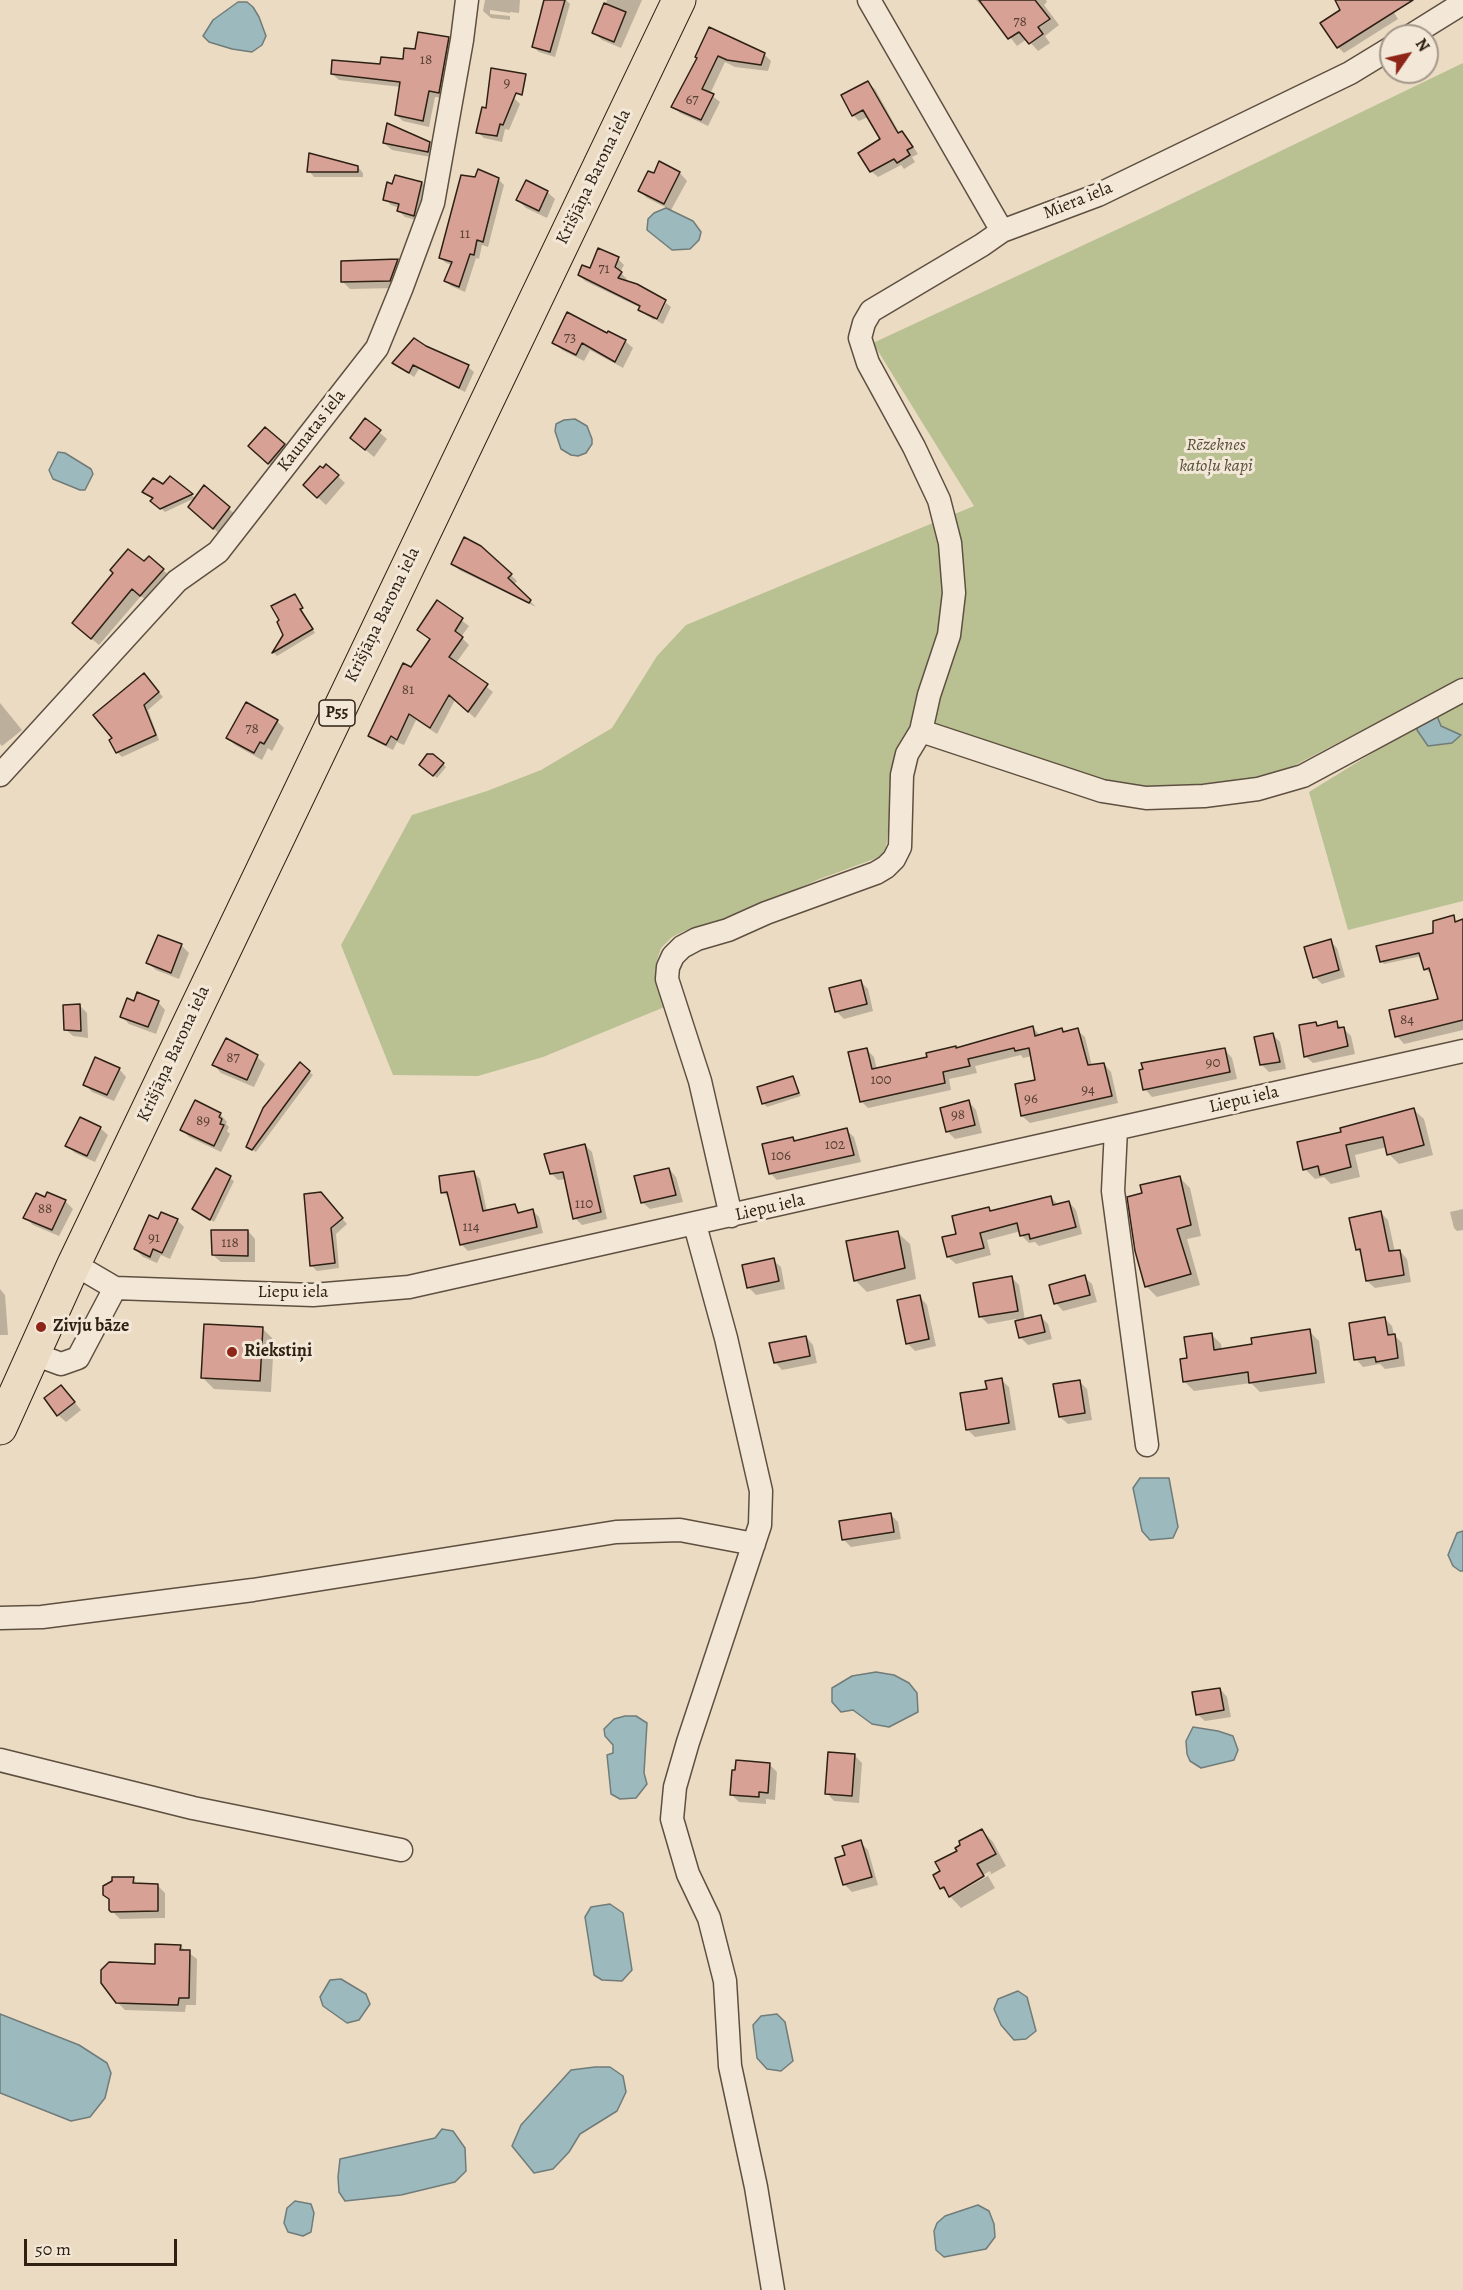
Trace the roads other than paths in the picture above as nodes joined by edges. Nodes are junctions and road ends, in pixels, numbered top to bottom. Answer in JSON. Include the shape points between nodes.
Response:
{"nodes":[{"id":1,"x":466,"y":0,"type":"edge"},
{"id":2,"x":679,"y":0,"type":"edge"},
{"id":3,"x":869,"y":0,"type":"edge"},
{"id":4,"x":1463,"y":3,"type":"edge"},
{"id":5,"x":1429,"y":24,"type":"edge"},
{"id":6,"x":1379,"y":55,"type":"edge"},
{"id":7,"x":1002,"y":231,"type":"junction"},
{"id":8,"x":1463,"y":690,"type":"edge"},
{"id":9,"x":921,"y":731,"type":"junction"},
{"id":10,"x":0,"y":775,"type":"edge"},
{"id":11,"x":1463,"y":1051,"type":"edge"},
{"id":12,"x":1116,"y":1129,"type":"junction"},
{"id":13,"x":731,"y":1216,"type":"junction"},
{"id":14,"x":695,"y":1225,"type":"junction"},
{"id":15,"x":74,"y":1264,"type":"junction"},
{"id":16,"x":115,"y":1288,"type":"junction"},
{"id":17,"x":34,"y":1354,"type":"junction"},
{"id":18,"x":0,"y":1428,"type":"edge"},
{"id":19,"x":1147,"y":1445,"type":"dead end"},
{"id":20,"x":754,"y":1544,"type":"junction"},
{"id":21,"x":0,"y":1618,"type":"edge"},
{"id":22,"x":0,"y":1760,"type":"edge"},
{"id":23,"x":400,"y":1850,"type":"dead end"},
{"id":24,"x":773,"y":2290,"type":"edge"}],
"edges":[{"from":1,"to":10,"type":"street","name":"Kaunatas iela","via":[[433,203],[376,348],[218,552],[177,581]]},
{"from":2,"to":15,"type":"main road","name":"Krišjāņa Barona iela","number":"P55"},
{"from":3,"to":7,"type":"street"},
{"from":4,"to":5,"type":"street"},
{"from":6,"to":7,"type":"street","name":"Miera iela","via":[[1098,195]]},
{"from":7,"to":9,"type":"street","name":"Miera iela","via":[[871,311],[860,338],[868,363],[939,500],[950,543],[954,593],[950,635]]},
{"from":8,"to":9,"type":"street","via":[[1303,776],[1258,789],[1204,796],[1146,798],[1102,791]]},
{"from":9,"to":13,"type":"street","name":"Miera iela","via":[[907,754],[902,775],[900,847],[886,867],[697,939],[682,947],[668,967],[667,979],[700,1081]]},
{"from":11,"to":12,"type":"street","name":"Liepu iela"},
{"from":12,"to":13,"type":"street","name":"Liepu iela"},
{"from":12,"to":19,"type":"street","via":[[1113,1191]]},
{"from":13,"to":14,"type":"street","name":"Liepu iela"},
{"from":14,"to":16,"type":"street","name":"Liepu iela","via":[[409,1287],[313,1295]]},
{"from":14,"to":20,"type":"street","via":[[761,1491],[760,1525]]},
{"from":15,"to":16,"type":"street","name":"Liepu iela"},
{"from":15,"to":17,"type":"main road","name":"Krišjāņa Barona iela","number":"P55"},
{"from":16,"to":17,"type":"street","via":[[78,1358],[61,1364]]},
{"from":17,"to":18,"type":"main road","name":"Krišjāņa Barona iela","number":"P55"},
{"from":20,"to":21,"type":"street","via":[[680,1530],[616,1532],[206,1596],[42,1617]]},
{"from":20,"to":24,"type":"street","via":[[688,1742],[675,1787],[672,1820],[688,1874],[709,1918],[725,1981],[730,2066]]},
{"from":22,"to":23,"type":"street","via":[[193,1808]]}]}
